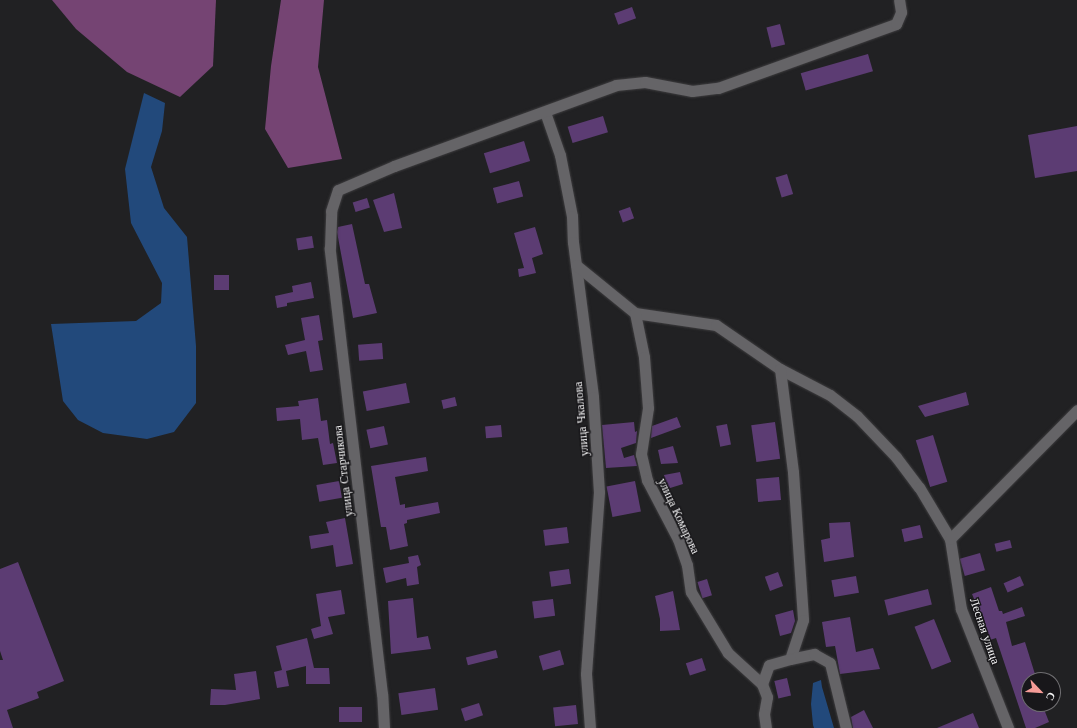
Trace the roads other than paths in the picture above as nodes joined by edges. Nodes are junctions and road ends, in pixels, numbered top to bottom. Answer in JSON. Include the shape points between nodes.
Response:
{"nodes":[{"id":1,"x":899,"y":0,"type":"edge"},
{"id":2,"x":545,"y":112,"type":"junction"},
{"id":3,"x":576,"y":265,"type":"junction"},
{"id":4,"x":635,"y":313,"type":"junction"},
{"id":5,"x":780,"y":369,"type":"junction"},
{"id":6,"x":1077,"y":410,"type":"edge"},
{"id":7,"x":950,"y":539,"type":"junction"},
{"id":8,"x":790,"y":660,"type":"junction"},
{"id":9,"x":762,"y":684,"type":"junction"},
{"id":10,"x":384,"y":728,"type":"edge"},
{"id":11,"x":590,"y":728,"type":"edge"},
{"id":12,"x":766,"y":728,"type":"edge"},
{"id":13,"x":846,"y":728,"type":"edge"},
{"id":14,"x":1008,"y":728,"type":"edge"}],
"edges":[{"from":1,"to":2,"type":"street","via":[[901,12],[896,24],[718,88],[692,91],[644,82],[616,85]]},
{"from":2,"to":3,"type":"street","name":"улица Чкалова","via":[[560,155],[572,216]]},
{"from":2,"to":10,"type":"street","name":"улица Старчикова","via":[[394,166],[338,190],[331,211],[330,248]]},
{"from":3,"to":4,"type":"street"},
{"from":3,"to":11,"type":"street","name":"улица Чкалова","via":[[593,397],[599,492],[586,674]]},
{"from":4,"to":5,"type":"street","via":[[716,325]]},
{"from":4,"to":9,"type":"street","name":"улица Комарова","via":[[644,357],[648,408],[641,454],[647,480],[678,539],[687,565],[691,592],[728,653]]},
{"from":5,"to":7,"type":"street","via":[[830,395],[856,416],[896,457],[919,487]]},
{"from":5,"to":8,"type":"street","via":[[793,472],[802,620]]},
{"from":6,"to":7,"type":"street"},
{"from":7,"to":14,"type":"street","name":"Лесная улица","via":[[961,610]]},
{"from":8,"to":9,"type":"street","via":[[769,664]]},
{"from":8,"to":13,"type":"street","via":[[814,654],[830,663]]},
{"from":9,"to":12,"type":"street","via":[[767,697],[764,714]]}]}
